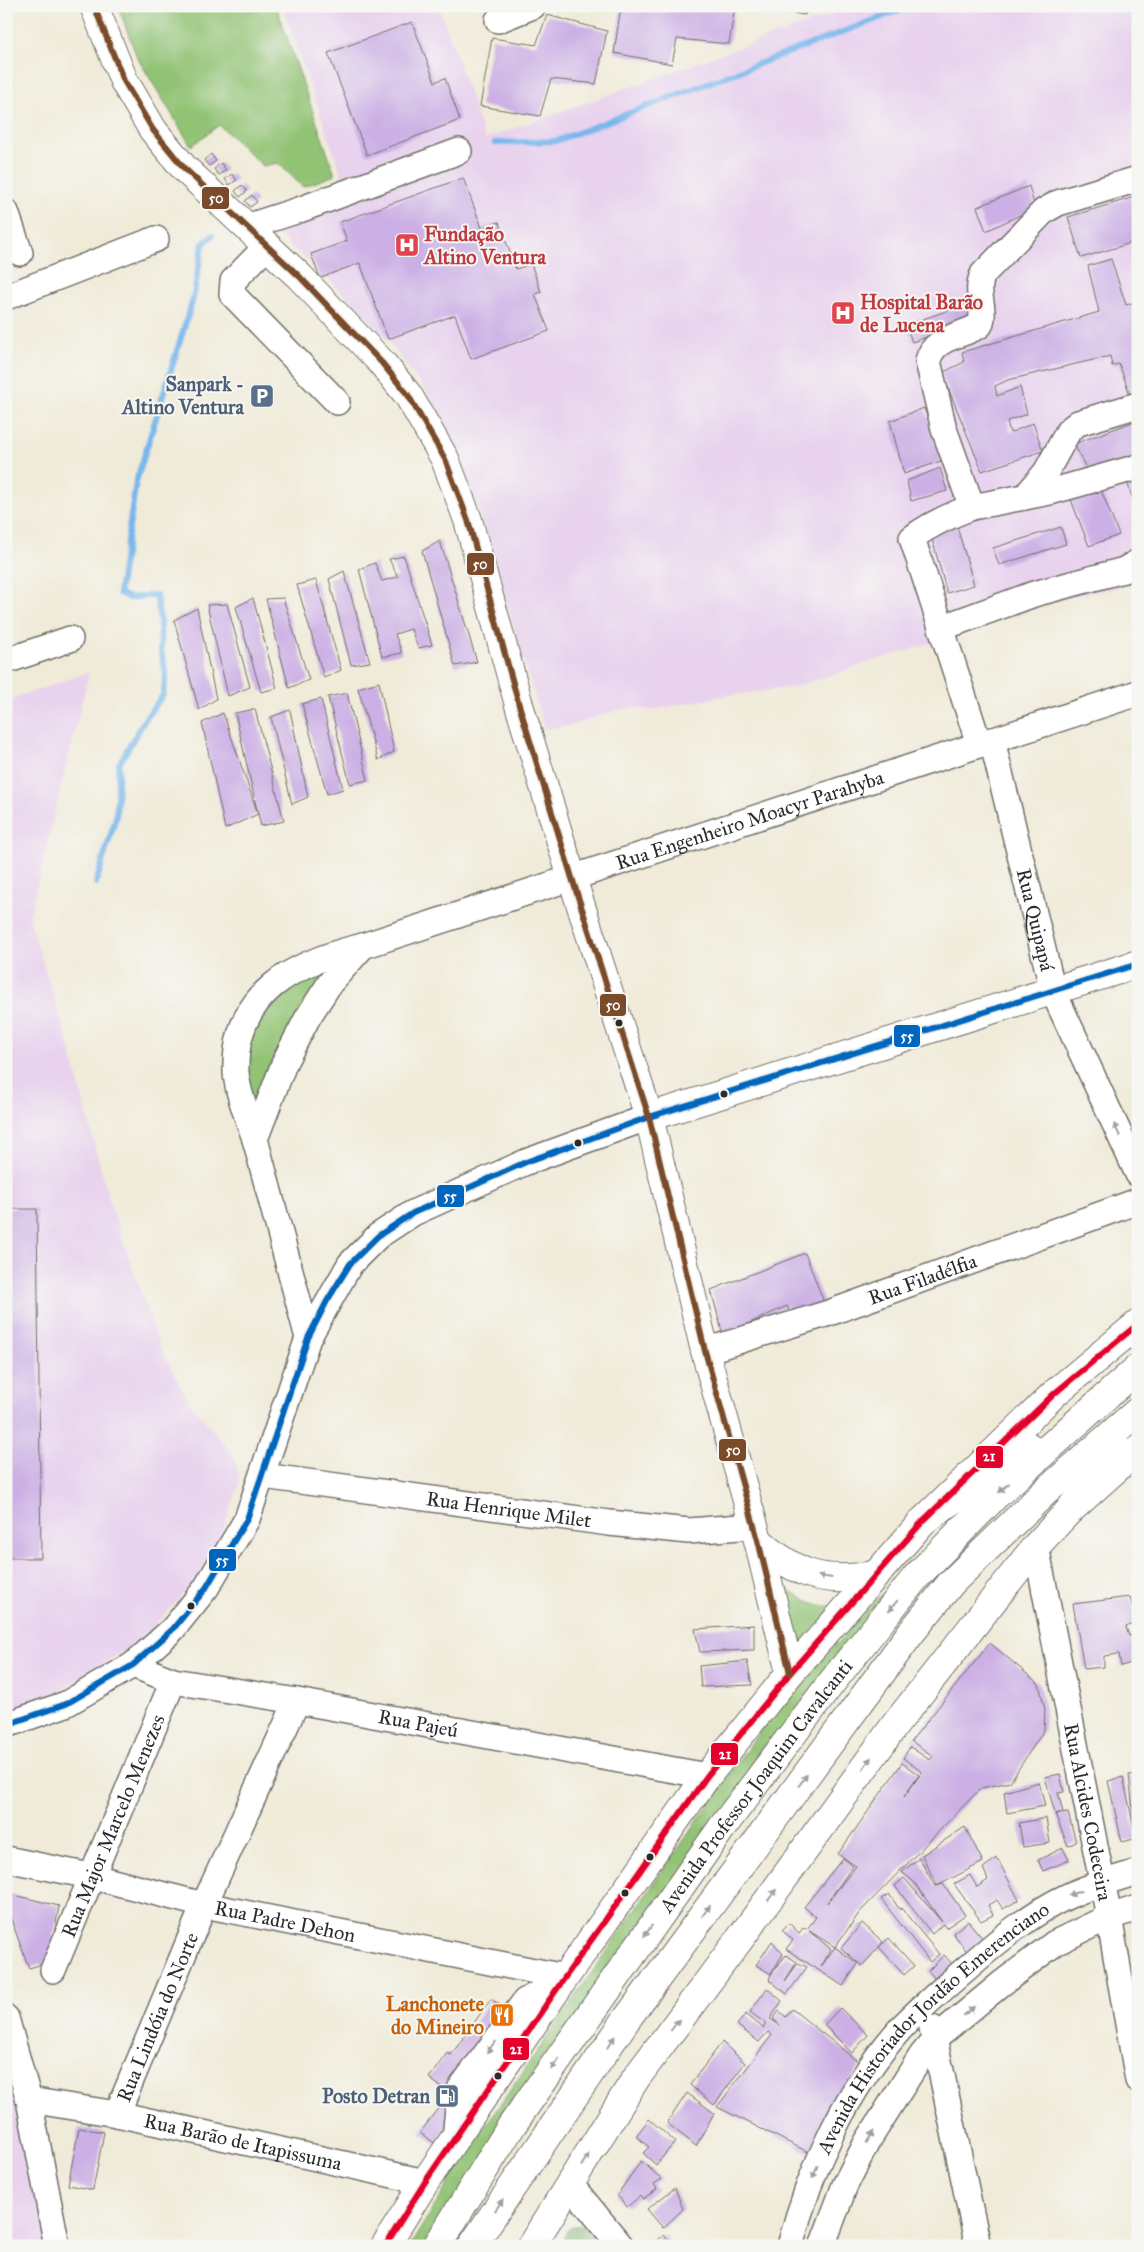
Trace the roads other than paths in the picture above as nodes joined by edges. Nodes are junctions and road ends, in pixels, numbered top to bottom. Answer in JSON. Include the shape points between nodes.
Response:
{"nodes":[{"id":1,"x":94,"y":6,"type":"edge"},
{"id":2,"x":533,"y":6,"type":"edge"},
{"id":3,"x":498,"y":20,"type":"dead end"},
{"id":4,"x":459,"y":150,"type":"dead end"},
{"id":5,"x":1138,"y":179,"type":"edge"},
{"id":6,"x":6,"y":212,"type":"edge"},
{"id":7,"x":246,"y":227,"type":"junction"},
{"id":8,"x":156,"y":239,"type":"dead end"},
{"id":9,"x":267,"y":246,"type":"junction"},
{"id":10,"x":20,"y":253,"type":"dead end"},
{"id":11,"x":6,"y":297,"type":"edge"},
{"id":12,"x":337,"y":402,"type":"dead end"},
{"id":13,"x":1138,"y":405,"type":"edge"},
{"id":14,"x":1138,"y":467,"type":"edge"},
{"id":15,"x":1025,"y":497,"type":"junction"},
{"id":16,"x":972,"y":507,"type":"junction"},
{"id":17,"x":1138,"y":562,"type":"edge"},
{"id":18,"x":941,"y":628,"type":"junction"},
{"id":19,"x":70,"y":639,"type":"dead end"},
{"id":20,"x":6,"y":660,"type":"edge"},
{"id":21,"x":1138,"y":693,"type":"edge"},
{"id":22,"x":985,"y":742,"type":"junction"},
{"id":23,"x":572,"y":878,"type":"junction"},
{"id":24,"x":363,"y":946,"type":"junction"},
{"id":25,"x":1138,"y":964,"type":"edge"},
{"id":26,"x":1053,"y":992,"type":"junction"},
{"id":27,"x":649,"y":1117,"type":"junction"},
{"id":28,"x":255,"y":1139,"type":"junction"},
{"id":29,"x":1138,"y":1174,"type":"edge"},
{"id":30,"x":1138,"y":1201,"type":"edge"},
{"id":31,"x":1138,"y":1324,"type":"edge"},
{"id":32,"x":308,"y":1338,"type":"junction"},
{"id":33,"x":705,"y":1351,"type":"junction"},
{"id":34,"x":1135,"y":1371,"type":"edge"},
{"id":35,"x":1138,"y":1411,"type":"edge"},
{"id":36,"x":1138,"y":1449,"type":"edge"},
{"id":37,"x":263,"y":1476,"type":"junction"},
{"id":38,"x":1069,"y":1511,"type":"junction"},
{"id":39,"x":923,"y":1520,"type":"junction"},
{"id":40,"x":756,"y":1533,"type":"junction"},
{"id":41,"x":1036,"y":1546,"type":"junction"},
{"id":42,"x":874,"y":1575,"type":"junction"},
{"id":43,"x":133,"y":1665,"type":"junction"},
{"id":44,"x":790,"y":1673,"type":"junction"},
{"id":45,"x":172,"y":1681,"type":"junction"},
{"id":46,"x":297,"y":1701,"type":"junction"},
{"id":47,"x":6,"y":1725,"type":"edge"},
{"id":48,"x":707,"y":1776,"type":"junction"},
{"id":49,"x":6,"y":1859,"type":"edge"},
{"id":50,"x":1138,"y":1872,"type":"edge"},
{"id":51,"x":90,"y":1876,"type":"junction"},
{"id":52,"x":1102,"y":1883,"type":"junction"},
{"id":53,"x":204,"y":1904,"type":"junction"},
{"id":54,"x":1138,"y":1908,"type":"edge"},
{"id":55,"x":1109,"y":1917,"type":"junction"},
{"id":56,"x":53,"y":1970,"type":"dead end"},
{"id":57,"x":564,"y":1978,"type":"junction"},
{"id":58,"x":924,"y":2004,"type":"junction"},
{"id":59,"x":6,"y":2018,"type":"edge"},
{"id":60,"x":936,"y":2038,"type":"junction"},
{"id":61,"x":1138,"y":2080,"type":"edge"},
{"id":62,"x":29,"y":2100,"type":"junction"},
{"id":63,"x":117,"y":2114,"type":"junction"},
{"id":64,"x":425,"y":2182,"type":"junction"},
{"id":65,"x":570,"y":2184,"type":"junction"},
{"id":66,"x":56,"y":2246,"type":"edge"},
{"id":67,"x":386,"y":2246,"type":"edge"},
{"id":68,"x":437,"y":2246,"type":"edge"},
{"id":69,"x":472,"y":2246,"type":"edge"},
{"id":70,"x":531,"y":2246,"type":"edge"},
{"id":71,"x":621,"y":2246,"type":"edge"},
{"id":72,"x":790,"y":2246,"type":"edge"},
{"id":73,"x":822,"y":2246,"type":"edge"},
{"id":74,"x":978,"y":2246,"type":"edge"}],
"edges":[{"from":1,"to":7,"type":"main road","via":[[124,81],[153,130],[184,168]]},
{"from":2,"to":3,"type":"street"},
{"from":4,"to":7,"type":"street"},
{"from":5,"to":16,"type":"street","via":[[1058,203],[1044,211],[983,274],[978,287],[983,319],[980,325],[937,344],[930,353],[928,361],[944,429]]},
{"from":6,"to":10,"type":"street"},
{"from":7,"to":9,"type":"main road"},
{"from":8,"to":11,"type":"street"},
{"from":9,"to":12,"type":"street","via":[[233,280],[232,294]]},
{"from":9,"to":23,"type":"main road","via":[[382,363],[408,395],[445,459],[468,520]]},
{"from":13,"to":15,"type":"street","via":[[1078,422],[1069,430],[1046,472]]},
{"from":14,"to":15,"type":"street"},
{"from":15,"to":16,"type":"street"},
{"from":16,"to":18,"type":"street","name":"Rua Quipapá","via":[[951,515],[912,538]]},
{"from":17,"to":18,"type":"street","via":[[1124,570],[1034,594]]},
{"from":18,"to":22,"type":"street","name":"Rua Quipapá"},
{"from":19,"to":20,"type":"street"},
{"from":21,"to":22,"type":"street","name":"Rua Engenheiro Moacyr Parahyba"},
{"from":22,"to":23,"type":"street","name":"Rua Engenheiro Moacyr Parahyba"},
{"from":22,"to":26,"type":"street","name":"Rua Quipapá"},
{"from":23,"to":24,"type":"street","name":"Rua Engenheiro Moacyr Parahyba"},
{"from":23,"to":27,"type":"main road"},
{"from":24,"to":28,"type":"street","name":"Rua Engenheiro Moacyr Parahyba","via":[[330,982],[308,1017],[285,1061]]},
{"from":24,"to":28,"type":"street","name":"Rua Engenheiro Moacyr Parahyba","via":[[302,966],[278,980],[259,997],[244,1022],[237,1047],[236,1074]]},
{"from":25,"to":26,"type":"main road"},
{"from":26,"to":27,"type":"main road"},
{"from":29,"to":26,"type":"street","name":"Rua Quipapá","one_way":true},
{"from":27,"to":32,"type":"street","via":[[526,1162],[413,1213],[378,1236],[350,1264]]},
{"from":27,"to":33,"type":"main road"},
{"from":28,"to":32,"type":"street","name":"Rua Engenheiro Moacyr Parahyba"},
{"from":30,"to":33,"type":"street","name":"Rua Filadélfia","via":[[829,1314]]},
{"from":31,"to":39,"type":"main road","name":"Avenida Professor Joaquim Cavalcanti","via":[[1055,1393]]},
{"from":32,"to":37,"type":"street"},
{"from":33,"to":40,"type":"main road"},
{"from":34,"to":39,"type":"main road"},
{"from":34,"to":68,"type":"main road","name":"Avenida Professor Joaquim Cavalcanti","one_way":true,"via":[[996,1495],[922,1570],[832,1682],[720,1829],[512,2125]]},
{"from":35,"to":38,"type":"main road"},
{"from":69,"to":35,"type":"main road","name":"Avenida Professor Joaquim Cavalcanti","one_way":true,"via":[[626,2020],[910,1634],[951,1583],[1045,1492]]},
{"from":36,"to":38,"type":"main road"},
{"from":37,"to":40,"type":"street","name":"Rua Henrique Milet","via":[[609,1523],[689,1531]]},
{"from":37,"to":43,"type":"street","via":[[247,1519],[206,1588],[173,1629]]},
{"from":38,"to":41,"type":"main road"},
{"from":39,"to":42,"type":"main road","name":"Avenida Professor Joaquim Cavalcanti"},
{"from":42,"to":40,"type":"main road","one_way":true,"via":[[848,1579],[823,1578],[807,1573],[776,1558]]},
{"from":40,"to":44,"type":"main road"},
{"from":41,"to":52,"type":"street","name":"Rua Alcides Codeceira"},
{"from":65,"to":41,"type":"main road","one_way":true,"via":[[636,2078],[894,1725]]},
{"from":42,"to":44,"type":"main road","name":"Avenida Professor Joaquim Cavalcanti"},
{"from":43,"to":45,"type":"street","name":"Rua Pajeú"},
{"from":43,"to":47,"type":"street","via":[[66,1704]]},
{"from":44,"to":48,"type":"main road","name":"Avenida Professor Joaquim Cavalcanti"},
{"from":45,"to":46,"type":"street","name":"Rua Pajeú"},
{"from":45,"to":51,"type":"street","name":"Rua Major Marcelo Menezes"},
{"from":46,"to":48,"type":"street","name":"Rua Pajeú"},
{"from":46,"to":53,"type":"street","name":"Rua Lindóia do Norte"},
{"from":48,"to":57,"type":"main road","name":"Avenida Professor Joaquim Cavalcanti"},
{"from":49,"to":51,"type":"street","name":"Rua Padre Dehon"},
{"from":50,"to":52,"type":"street","name":"Avenida Historiador Jordão Emerenciano"},
{"from":51,"to":53,"type":"street","name":"Rua Padre Dehon"},
{"from":51,"to":56,"type":"street","name":"Rua Major Marcelo Menezes"},
{"from":52,"to":55,"type":"street","name":"Rua Alcides Codeceira"},
{"from":52,"to":58,"type":"street","name":"Avenida Historiador Jordão Emerenciano","one_way":true,"via":[[1066,1897],[999,1939]]},
{"from":53,"to":57,"type":"street","name":"Rua Padre Dehon"},
{"from":53,"to":63,"type":"street","name":"Rua Lindóia do Norte"},
{"from":54,"to":55,"type":"street","name":"Avenida Historiador Jordão Emerenciano"},
{"from":60,"to":55,"type":"street","name":"Avenida Historiador Jordão Emerenciano","one_way":true,"via":[[1055,1943]]},
{"from":55,"to":61,"type":"street","name":"Rua Alcides Codeceira"},
{"from":57,"to":64,"type":"main road","name":"Avenida Professor Joaquim Cavalcanti","one_way":true},
{"from":58,"to":60,"type":"street"},
{"from":58,"to":72,"type":"street","name":"Avenida Historiador Jordão Emerenciano","one_way":true,"via":[[872,2065],[840,2115],[816,2170]]},
{"from":59,"to":62,"type":"street"},
{"from":73,"to":60,"type":"street","name":"Avenida Historiador Jordão Emerenciano","one_way":true,"via":[[844,2185],[867,2142]]},
{"from":60,"to":74,"type":"street"},
{"from":62,"to":63,"type":"street","name":"Rua Barão de Itapissuma"},
{"from":62,"to":66,"type":"street"},
{"from":63,"to":64,"type":"street","name":"Rua Barão de Itapissuma"},
{"from":64,"to":67,"type":"main road","name":"Avenida Professor Joaquim Cavalcanti"},
{"from":65,"to":70,"type":"main road"},
{"from":65,"to":71,"type":"street"}]}
